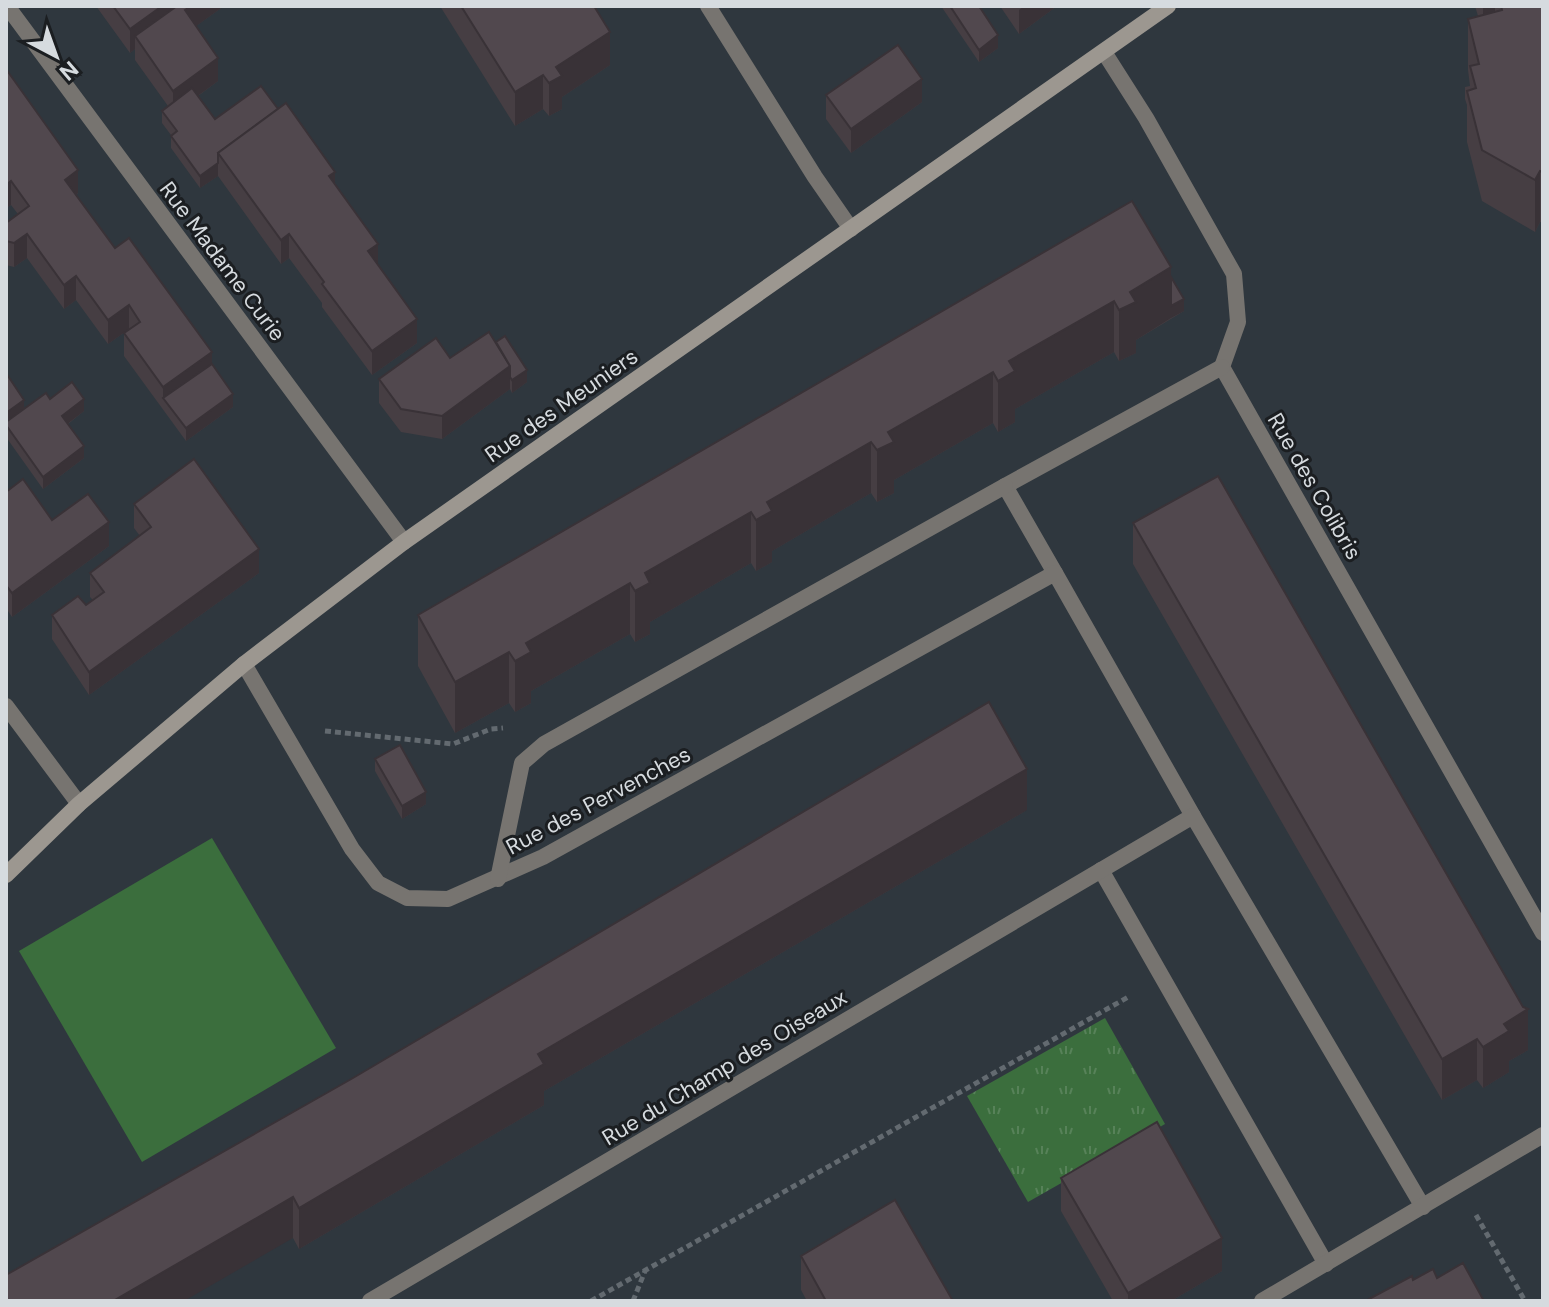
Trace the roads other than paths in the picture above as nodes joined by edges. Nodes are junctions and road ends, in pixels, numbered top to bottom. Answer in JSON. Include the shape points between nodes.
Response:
{"nodes":[{"id":1,"x":7,"y":6,"type":"edge"},
{"id":2,"x":708,"y":6,"type":"edge"},
{"id":3,"x":1168,"y":6,"type":"edge"},
{"id":4,"x":1104,"y":52,"type":"junction"},
{"id":5,"x":851,"y":229,"type":"junction"},
{"id":6,"x":1222,"y":367,"type":"junction"},
{"id":7,"x":1005,"y":486,"type":"junction"},
{"id":8,"x":404,"y":542,"type":"junction"},
{"id":9,"x":1055,"y":573,"type":"junction"},
{"id":10,"x":244,"y":664,"type":"junction"},
{"id":11,"x":6,"y":706,"type":"edge"},
{"id":12,"x":79,"y":804,"type":"junction"},
{"id":13,"x":1193,"y":816,"type":"junction"},
{"id":14,"x":1101,"y":870,"type":"junction"},
{"id":15,"x":6,"y":875,"type":"edge"},
{"id":16,"x":498,"y":879,"type":"junction"},
{"id":17,"x":1543,"y":933,"type":"edge"},
{"id":18,"x":1543,"y":1135,"type":"edge"},
{"id":19,"x":1423,"y":1207,"type":"junction"},
{"id":20,"x":1326,"y":1264,"type":"junction"},
{"id":21,"x":370,"y":1301,"type":"edge"},
{"id":22,"x":1262,"y":1301,"type":"edge"}],
"edges":[{"from":1,"to":8,"type":"street","name":"Rue Madame Curie"},
{"from":2,"to":5,"type":"street"},
{"from":3,"to":4,"type":"street","name":"Rue des Meuniers"},
{"from":4,"to":5,"type":"street","name":"Rue des Meuniers"},
{"from":4,"to":6,"type":"street","via":[[1234,274],[1238,322]]},
{"from":5,"to":8,"type":"street","name":"Rue des Meuniers"},
{"from":6,"to":7,"type":"street"},
{"from":6,"to":17,"type":"street","name":"Rue des Colibris"},
{"from":7,"to":9,"type":"street"},
{"from":7,"to":16,"type":"street","via":[[552,739],[522,763]]},
{"from":8,"to":10,"type":"street","name":"Rue des Meuniers"},
{"from":9,"to":13,"type":"street"},
{"from":9,"to":16,"type":"street","name":"Rue des Pervenches"},
{"from":10,"to":12,"type":"street","name":"Rue des Meuniers"},
{"from":10,"to":16,"type":"street","name":"Rue des Pervenches","via":[[352,849],[378,883],[407,898],[448,899]]},
{"from":11,"to":12,"type":"street"},
{"from":12,"to":15,"type":"street","name":"Rue des Meuniers"},
{"from":13,"to":14,"type":"street","name":"Rue du Champ des Oiseaux"},
{"from":13,"to":19,"type":"street"},
{"from":14,"to":20,"type":"street"},
{"from":14,"to":21,"type":"street","name":"Rue du Champ des Oiseaux"},
{"from":18,"to":19,"type":"street"},
{"from":19,"to":20,"type":"street"},
{"from":20,"to":22,"type":"street"}]}
